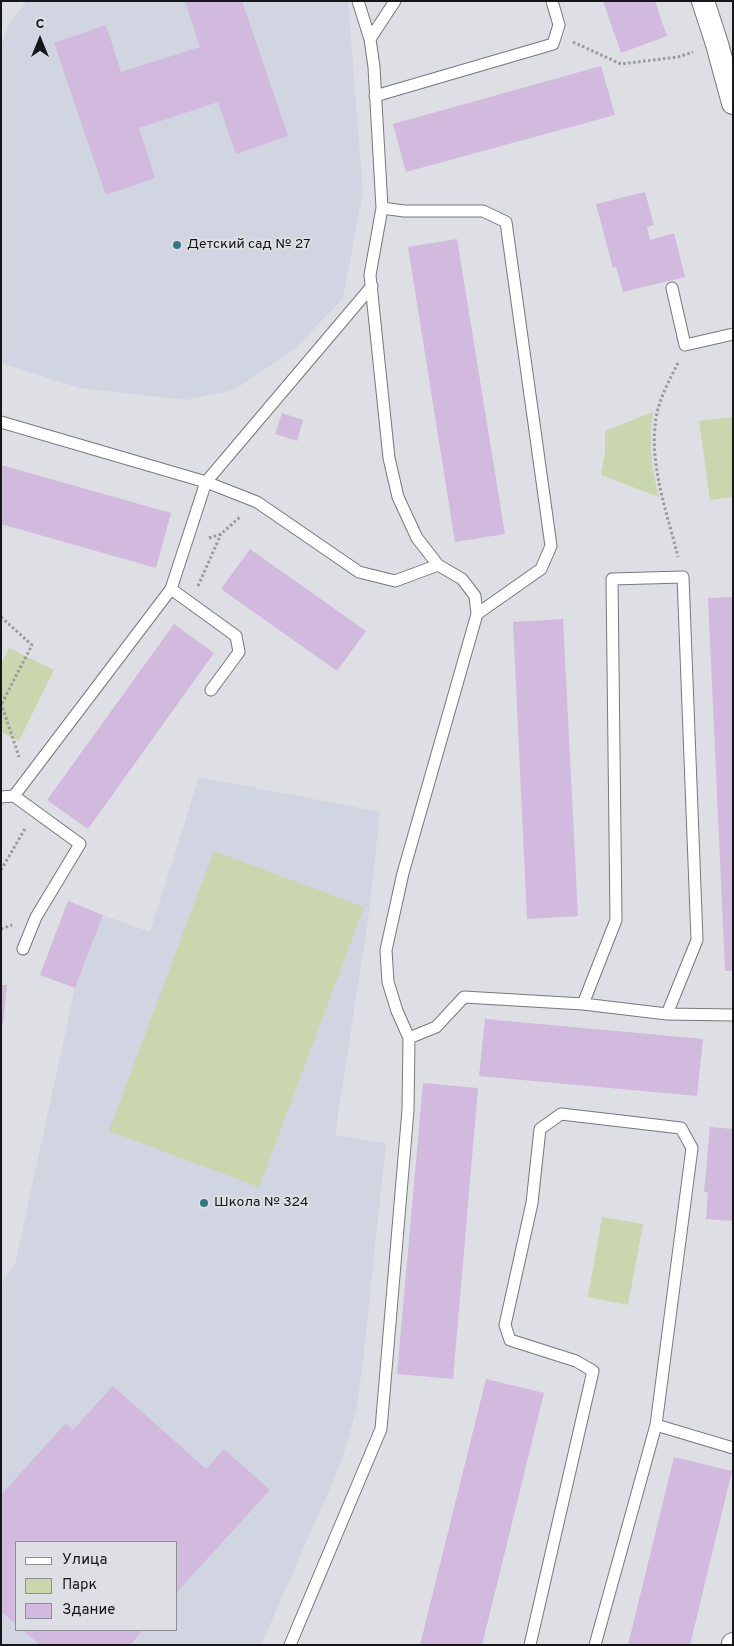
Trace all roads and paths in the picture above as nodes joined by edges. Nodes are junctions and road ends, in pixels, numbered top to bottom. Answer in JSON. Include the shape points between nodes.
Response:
{"nodes":[{"id":1,"x":358,"y":1,"type":"edge"},
{"id":2,"x":395,"y":1,"type":"edge"},
{"id":3,"x":552,"y":1,"type":"edge"},
{"id":4,"x":703,"y":1,"type":"edge"},
{"id":5,"x":556,"y":34,"type":"junction"},
{"id":6,"x":370,"y":39,"type":"junction"},
{"id":7,"x":717,"y":44,"type":"junction"},
{"id":8,"x":375,"y":96,"type":"junction"},
{"id":9,"x":733,"y":103,"type":"edge"},
{"id":10,"x":382,"y":208,"type":"junction"},
{"id":11,"x":372,"y":286,"type":"junction"},
{"id":12,"x":672,"y":288,"type":"dead end"},
{"id":13,"x":733,"y":334,"type":"edge"},
{"id":14,"x":686,"y":345,"type":"junction"},
{"id":15,"x":1,"y":422,"type":"edge"},
{"id":16,"x":206,"y":482,"type":"junction"},
{"id":17,"x":257,"y":502,"type":"junction"},
{"id":18,"x":221,"y":534,"type":"junction"},
{"id":19,"x":186,"y":544,"type":"junction"},
{"id":20,"x":438,"y":564,"type":"junction"},
{"id":21,"x":683,"y":577,"type":"junction"},
{"id":22,"x":171,"y":589,"type":"junction"},
{"id":23,"x":190,"y":603,"type":"junction"},
{"id":24,"x":477,"y":614,"type":"junction"},
{"id":25,"x":1,"y":617,"type":"edge"},
{"id":26,"x":211,"y":690,"type":"dead end"},
{"id":27,"x":2,"y":703,"type":"edge"},
{"id":28,"x":12,"y":734,"type":"dead end"},
{"id":29,"x":14,"y":796,"type":"junction"},
{"id":30,"x":1,"y":797,"type":"edge"},
{"id":31,"x":36,"y":812,"type":"junction"},
{"id":32,"x":1,"y":870,"type":"edge"},
{"id":33,"x":23,"y":949,"type":"dead end"},
{"id":34,"x":583,"y":1004,"type":"junction"},
{"id":35,"x":667,"y":1014,"type":"junction"},
{"id":36,"x":733,"y":1015,"type":"edge"},
{"id":37,"x":409,"y":1038,"type":"junction"},
{"id":38,"x":656,"y":1425,"type":"junction"},
{"id":39,"x":733,"y":1448,"type":"edge"},
{"id":40,"x":290,"y":1645,"type":"edge"},
{"id":41,"x":530,"y":1645,"type":"edge"},
{"id":42,"x":595,"y":1645,"type":"edge"}],
"edges":[{"from":1,"to":6,"type":"lane"},
{"from":2,"to":6,"type":"lane"},
{"from":3,"to":5,"type":"lane","via":[[559,25]]},
{"from":4,"to":7,"type":"street"},
{"from":5,"to":7,"type":"path","via":[[621,64],[678,57]]},
{"from":5,"to":8,"type":"lane","via":[[553,44]]},
{"from":6,"to":8,"type":"lane"},
{"from":7,"to":9,"type":"street"},
{"from":8,"to":10,"type":"lane"},
{"from":10,"to":11,"type":"lane","via":[[370,275]]},
{"from":10,"to":24,"type":"lane","via":[[483,211],[506,222],[551,546],[541,570]]},
{"from":11,"to":16,"type":"lane"},
{"from":11,"to":20,"type":"lane","via":[[389,458],[398,497],[417,538]]},
{"from":12,"to":14,"type":"lane"},
{"from":13,"to":14,"type":"lane"},
{"from":14,"to":21,"type":"path","via":[[657,412],[655,432],[658,472]]},
{"from":15,"to":16,"type":"lane"},
{"from":16,"to":17,"type":"lane"},
{"from":16,"to":19,"type":"lane"},
{"from":17,"to":18,"type":"path"},
{"from":17,"to":20,"type":"lane","via":[[359,572],[395,581]]},
{"from":18,"to":19,"type":"path"},
{"from":18,"to":23,"type":"path"},
{"from":19,"to":22,"type":"lane"},
{"from":20,"to":24,"type":"lane","via":[[462,579],[476,596]]},
{"from":21,"to":34,"type":"lane","via":[[612,579],[616,920]]},
{"from":21,"to":35,"type":"lane","via":[[697,940]]},
{"from":22,"to":23,"type":"lane"},
{"from":22,"to":29,"type":"lane"},
{"from":23,"to":26,"type":"lane","via":[[236,636],[239,652]]},
{"from":24,"to":37,"type":"lane","via":[[403,873],[386,950],[388,982]]},
{"from":25,"to":27,"type":"path","via":[[32,645]]},
{"from":27,"to":28,"type":"path"},
{"from":29,"to":30,"type":"lane"},
{"from":29,"to":31,"type":"lane"},
{"from":31,"to":32,"type":"path"},
{"from":31,"to":33,"type":"lane","via":[[80,844],[36,917]]},
{"from":34,"to":35,"type":"lane"},
{"from":34,"to":37,"type":"lane","via":[[464,997],[436,1027]]},
{"from":35,"to":36,"type":"lane"},
{"from":37,"to":40,"type":"lane","via":[[408,1110],[382,1429]]},
{"from":38,"to":39,"type":"lane"},
{"from":38,"to":41,"type":"lane","via":[[692,1148],[681,1128],[561,1114],[540,1129],[532,1203],[505,1325],[510,1340],[576,1361],[594,1371]]},
{"from":38,"to":42,"type":"lane"}]}
